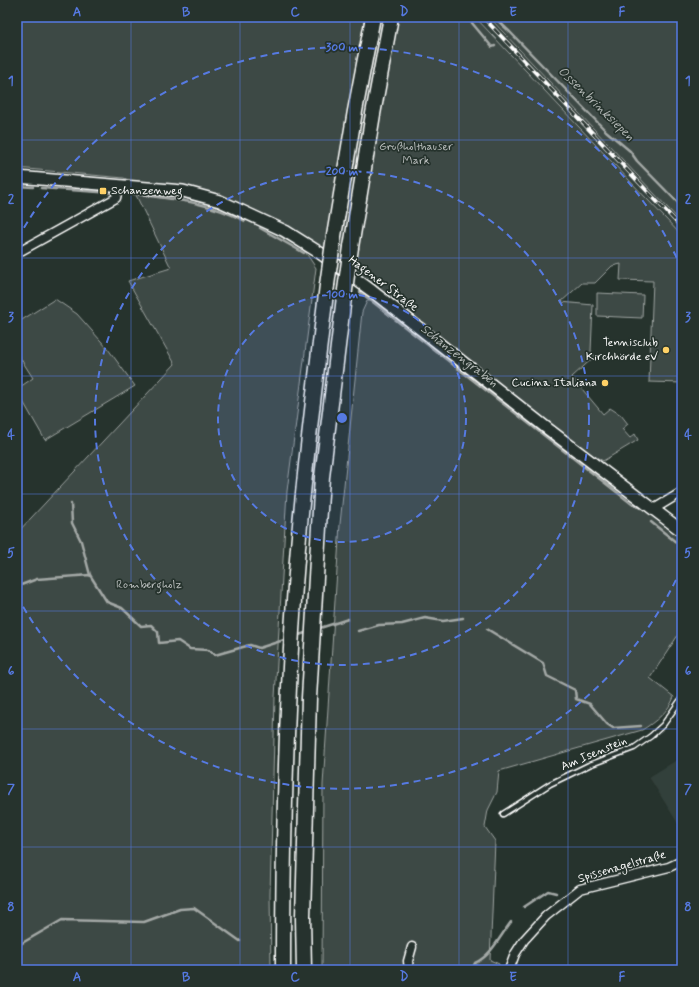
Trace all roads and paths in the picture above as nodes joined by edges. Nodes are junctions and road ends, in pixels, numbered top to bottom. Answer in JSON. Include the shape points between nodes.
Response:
{"nodes":[{"id":1,"x":373,"y":17,"type":"edge"},
{"id":2,"x":391,"y":17,"type":"edge"},
{"id":3,"x":17,"y":177,"type":"edge"},
{"id":4,"x":119,"y":185,"type":"junction"},
{"id":5,"x":17,"y":253,"type":"edge"},
{"id":6,"x":682,"y":492,"type":"edge"},
{"id":7,"x":654,"y":509,"type":"junction"},
{"id":8,"x":682,"y":531,"type":"edge"},
{"id":9,"x":682,"y":698,"type":"edge"},
{"id":10,"x":503,"y":814,"type":"dead end"},
{"id":11,"x":682,"y":861,"type":"edge"},
{"id":12,"x":412,"y":947,"type":"dead end"},
{"id":13,"x":283,"y":970,"type":"edge"},
{"id":14,"x":304,"y":970,"type":"edge"},
{"id":15,"x":408,"y":970,"type":"edge"},
{"id":16,"x":509,"y":970,"type":"edge"}],
"edges":[{"from":1,"to":13,"type":"highway","bridge":true,"via":[[327,285],[297,558],[288,697],[283,856]]},
{"from":2,"to":14,"type":"highway","bridge":true,"via":[[351,247],[322,477],[309,698]]},
{"from":3,"to":4,"type":"main road","name":"Hagener Straße"},
{"from":4,"to":5,"type":"street","via":[[116,198]]},
{"from":4,"to":7,"type":"main road","name":"Hagener Straße","via":[[183,191],[220,201],[285,231],[372,291]]},
{"from":6,"to":7,"type":"street"},
{"from":7,"to":8,"type":"main road","name":"Hagener Straße"},
{"from":9,"to":10,"type":"lane","name":"Am Isenstein","via":[[663,725],[634,748],[589,765],[550,784]]},
{"from":11,"to":16,"type":"street","name":"Spissenagelstraße","via":[[669,867],[580,889],[546,916],[524,940]]},
{"from":12,"to":15,"type":"street"}]}
